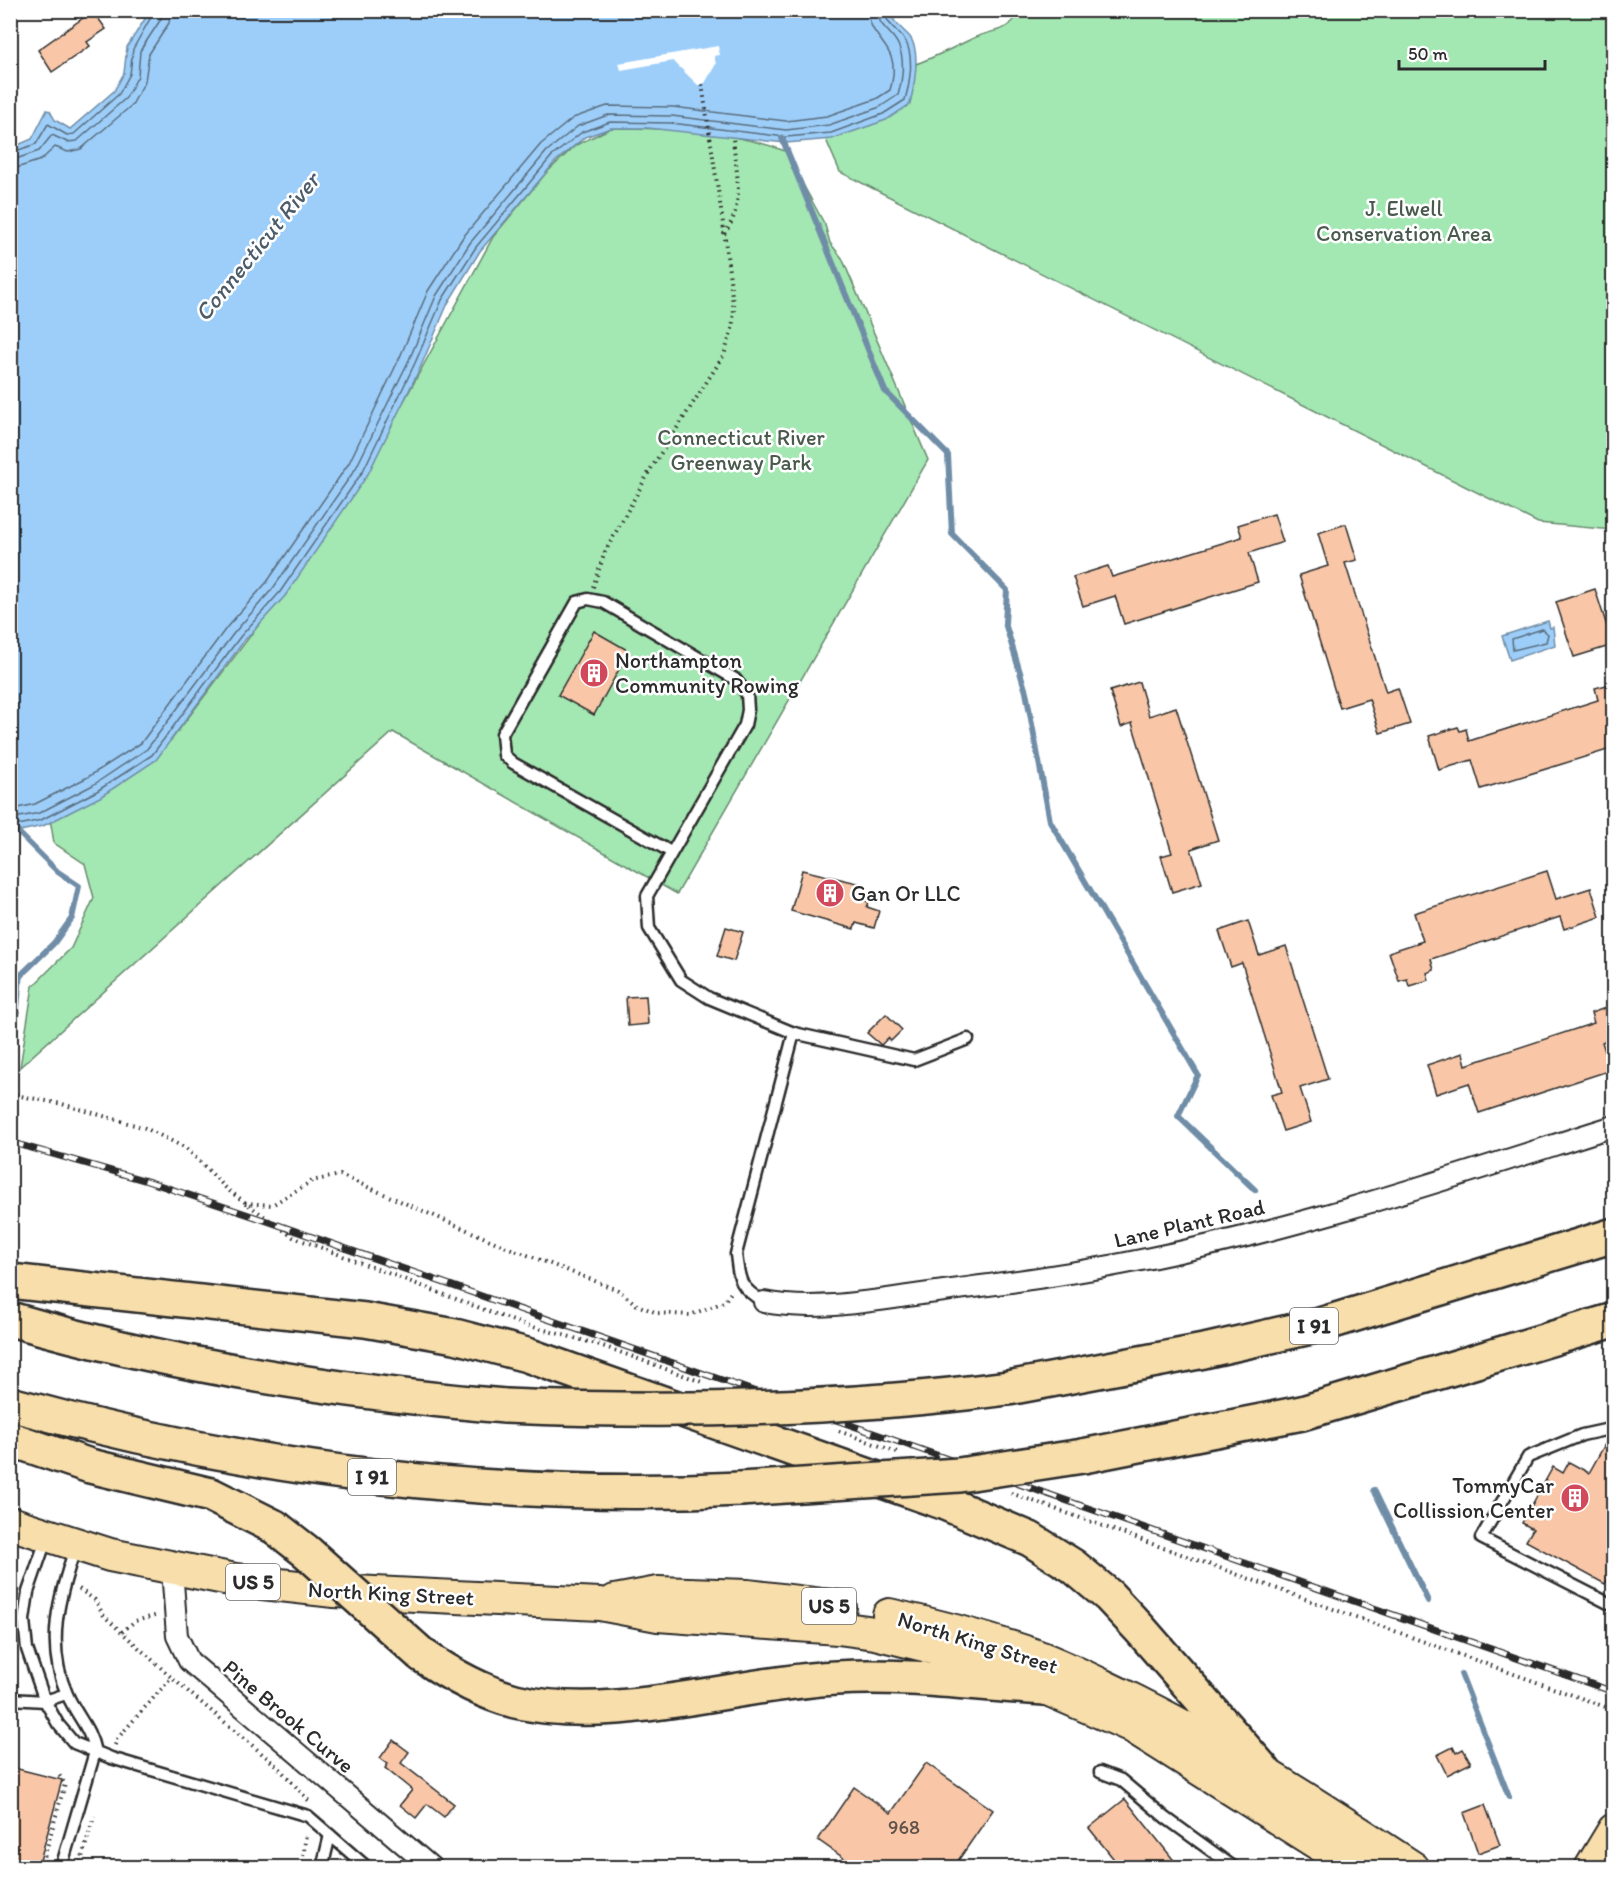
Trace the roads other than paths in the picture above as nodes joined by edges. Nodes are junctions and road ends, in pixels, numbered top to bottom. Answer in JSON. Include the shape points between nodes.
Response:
{"nodes":[{"id":1,"x":671,"y":852,"type":"junction"},
{"id":2,"x":794,"y":1033,"type":"junction"},
{"id":3,"x":968,"y":1039,"type":"dead end"},
{"id":4,"x":1614,"y":1126,"type":"edge"},
{"id":5,"x":1614,"y":1235,"type":"edge"},
{"id":6,"x":10,"y":1281,"type":"edge"},
{"id":7,"x":764,"y":1302,"type":"joint"},
{"id":8,"x":10,"y":1319,"type":"edge"},
{"id":9,"x":1614,"y":1320,"type":"edge"},
{"id":10,"x":10,"y":1404,"type":"edge"},
{"id":11,"x":1614,"y":1428,"type":"edge"},
{"id":12,"x":10,"y":1439,"type":"edge"},
{"id":13,"x":10,"y":1523,"type":"edge"},
{"id":14,"x":62,"y":1540,"type":"junction"},
{"id":15,"x":172,"y":1569,"type":"junction"},
{"id":16,"x":600,"y":1604,"type":"junction"},
{"id":17,"x":1614,"y":1606,"type":"edge"},
{"id":18,"x":1046,"y":1688,"type":"junction"},
{"id":19,"x":66,"y":1694,"type":"junction"},
{"id":20,"x":10,"y":1699,"type":"edge"},
{"id":21,"x":45,"y":1701,"type":"junction"},
{"id":22,"x":95,"y":1752,"type":"junction"},
{"id":23,"x":1264,"y":1771,"type":"junction"},
{"id":24,"x":1100,"y":1772,"type":"dead end"},
{"id":25,"x":1614,"y":1830,"type":"edge"},
{"id":26,"x":330,"y":1835,"type":"junction"},
{"id":27,"x":61,"y":1868,"type":"edge"},
{"id":28,"x":322,"y":1868,"type":"edge"},
{"id":29,"x":368,"y":1868,"type":"edge"},
{"id":30,"x":432,"y":1868,"type":"edge"},
{"id":31,"x":1236,"y":1868,"type":"edge"},
{"id":32,"x":1357,"y":1868,"type":"edge"},
{"id":33,"x":1413,"y":1868,"type":"edge"},
{"id":34,"x":1591,"y":1868,"type":"edge"}],
"edges":[{"from":1,"to":1,"type":"lane","via":[[738,740],[748,710],[747,694],[735,679],[603,602],[577,602],[502,734],[504,755]]},
{"from":1,"to":2,"type":"lane","via":[[647,896],[646,913],[649,928],[681,980],[710,998]]},
{"from":2,"to":3,"type":"lane","via":[[914,1060]]},
{"from":2,"to":7,"type":"lane","via":[[736,1254],[739,1280],[748,1293]]},
{"from":4,"to":7,"type":"street","name":"Lane Plant Road","via":[[1307,1220],[1147,1259],[1025,1280],[868,1300],[807,1306]]},
{"from":5,"to":8,"type":"highway","number":"I 91","bridge":true,"via":[[1320,1325],[1204,1351],[1008,1388],[805,1407],[646,1410],[505,1406],[387,1395],[260,1377],[122,1350]]},
{"from":6,"to":23,"type":"highway","via":[[374,1321],[455,1336],[527,1355],[945,1503],[1030,1539],[1073,1566],[1109,1596]]},
{"from":9,"to":10,"type":"highway","number":"I 91","bridge":true,"via":[[1302,1413],[1083,1456],[959,1475],[740,1489],[561,1491],[350,1475],[144,1438]]},
{"from":11,"to":17,"type":"lane","via":[[1582,1435],[1528,1457],[1481,1538]]},
{"from":12,"to":18,"type":"highway","bridge":true,"via":[[90,1466],[212,1495],[246,1510],[275,1527],[321,1564],[422,1655],[464,1681],[534,1705],[614,1707],[836,1678],[913,1677]]},
{"from":13,"to":14,"type":"main road","name":"North King Street","number":"US 5"},
{"from":14,"to":15,"type":"main road","name":"North King Street","number":"US 5"},
{"from":14,"to":19,"type":"lane","via":[[56,1617],[57,1669]]},
{"from":14,"to":21,"type":"lane","via":[[28,1592],[24,1620],[27,1649]]},
{"from":15,"to":16,"type":"main road","name":"North King Street","number":"US 5","via":[[334,1591]]},
{"from":15,"to":30,"type":"street","name":"Pine Brook Curve","via":[[177,1636],[189,1661]]},
{"from":16,"to":18,"type":"main road","name":"North King Street","number":"US 5","via":[[658,1616],[773,1622],[875,1633],[940,1649]]},
{"from":16,"to":23,"type":"main road","name":"North King Street","number":"US 5","via":[[658,1593],[748,1596],[871,1611],[938,1626],[1026,1652],[1073,1672],[1173,1720]]},
{"from":18,"to":32,"type":"main road","name":"North King Street","number":"US 5","via":[[1130,1725],[1328,1855]]},
{"from":19,"to":21,"type":"lane"},
{"from":19,"to":22,"type":"lane","via":[[91,1732]]},
{"from":20,"to":21,"type":"lane"},
{"from":21,"to":22,"type":"lane","via":[[74,1743]]},
{"from":22,"to":26,"type":"lane","via":[[308,1816]]},
{"from":22,"to":27,"type":"lane"},
{"from":23,"to":33,"type":"main road","name":"North King Street","number":"US 5"},
{"from":24,"to":31,"type":"lane","via":[[1121,1780]]},
{"from":25,"to":34,"type":"main road"},
{"from":26,"to":28,"type":"lane"},
{"from":26,"to":29,"type":"lane"}]}
